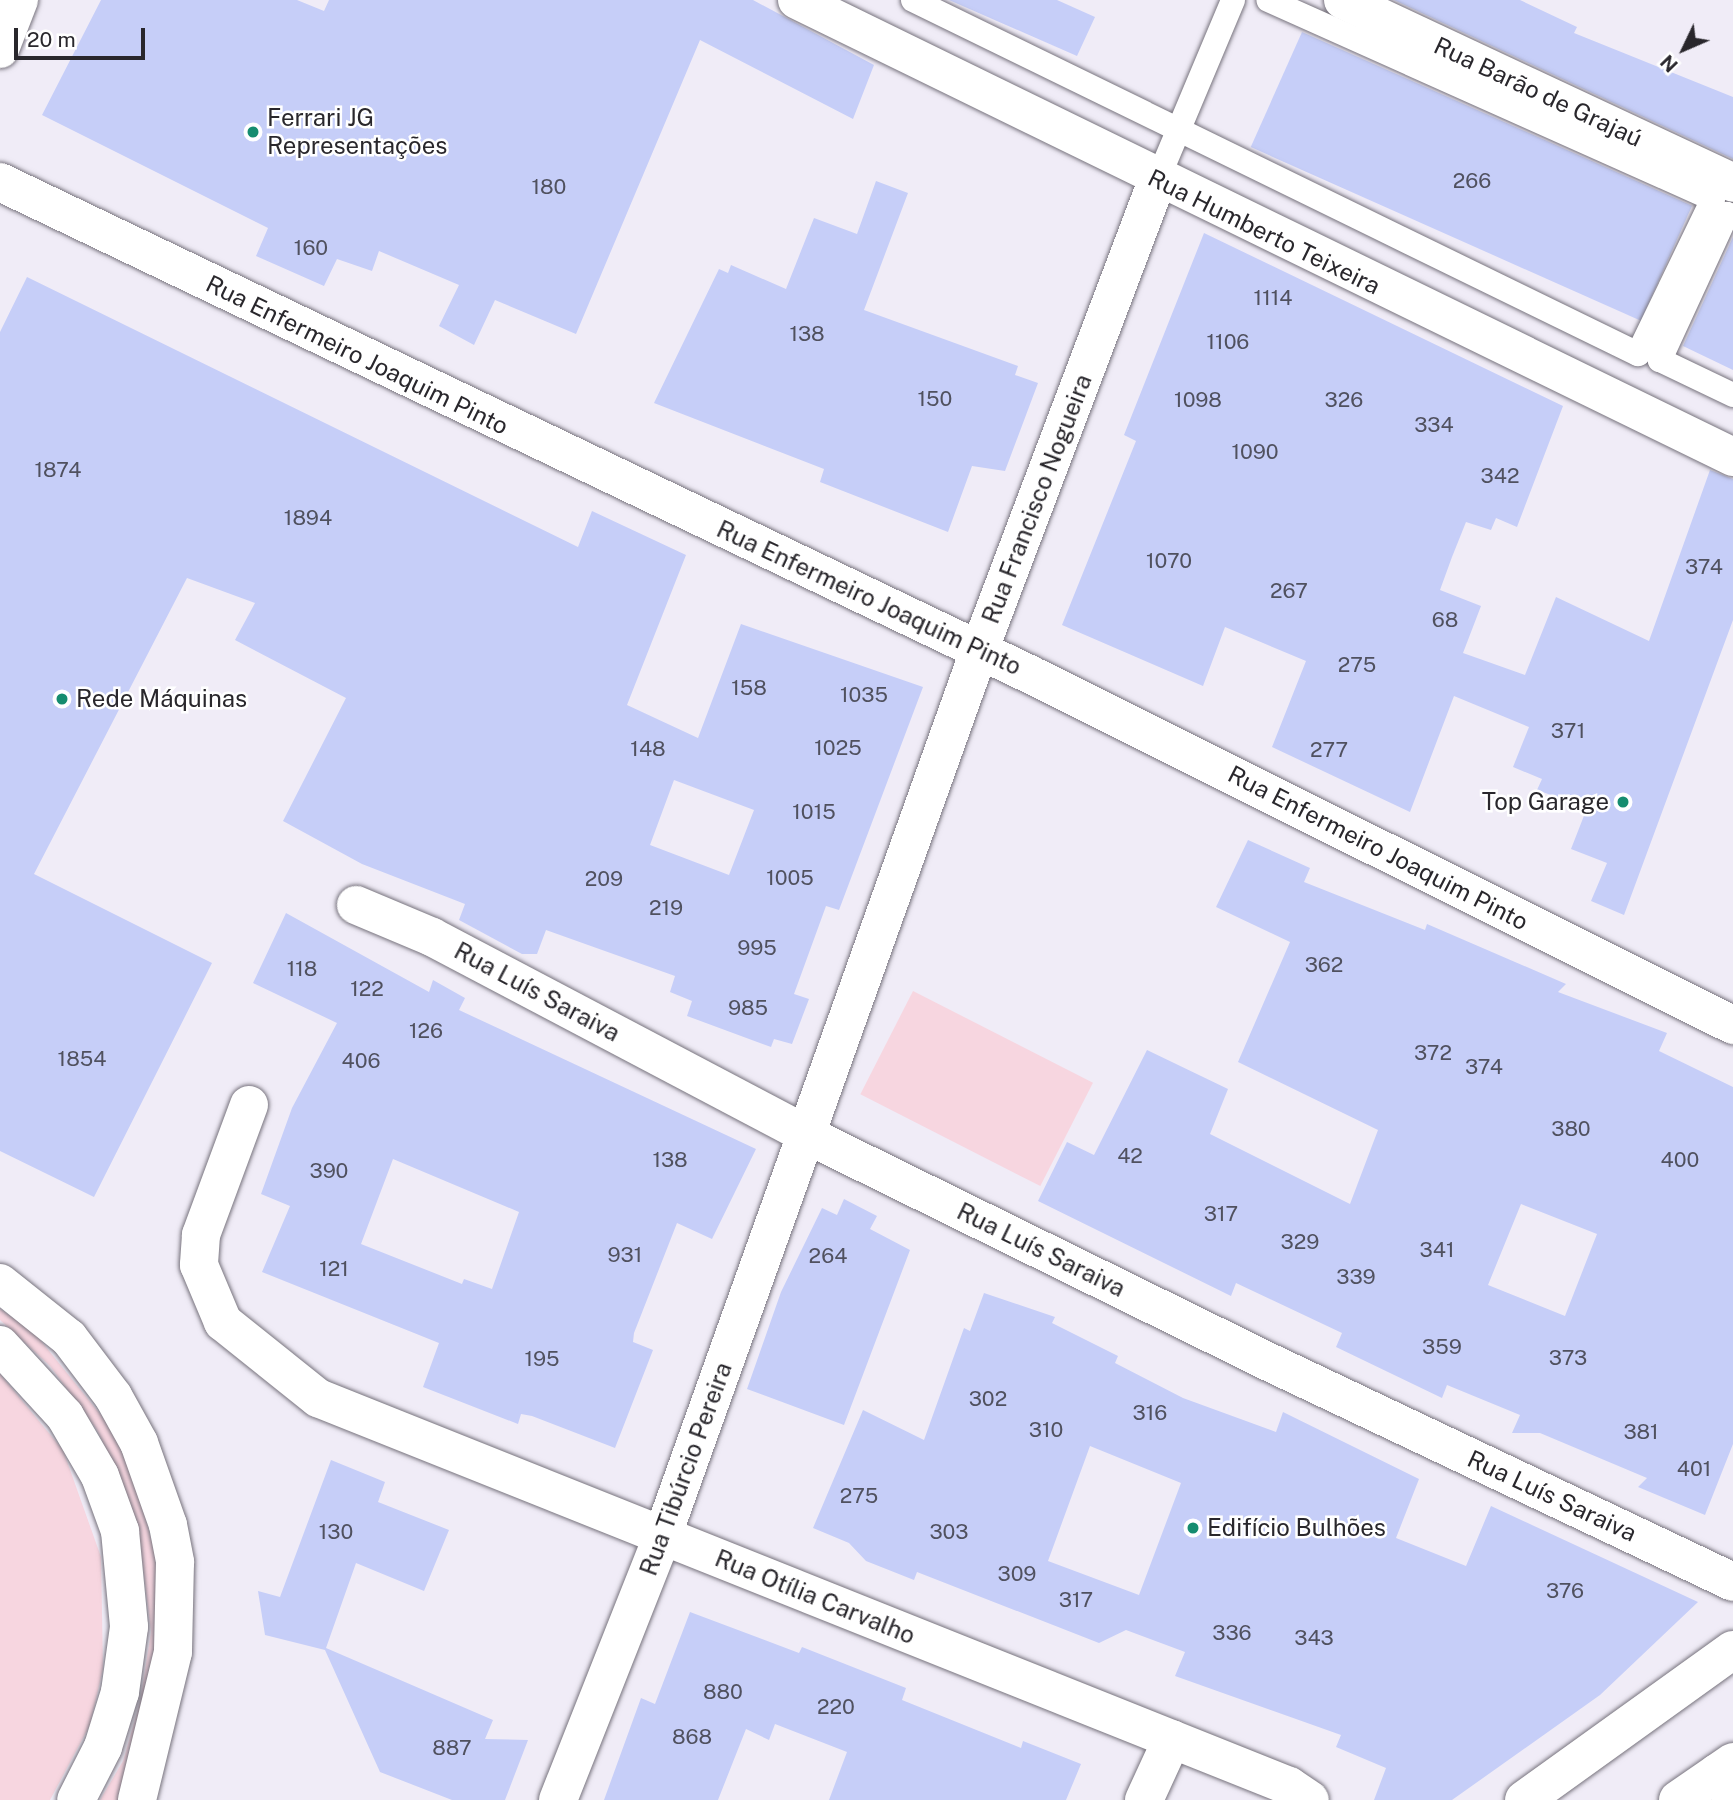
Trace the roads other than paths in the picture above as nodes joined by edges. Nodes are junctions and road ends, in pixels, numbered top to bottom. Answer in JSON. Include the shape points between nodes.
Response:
{"nodes":[{"id":1,"x":19,"y":0,"type":"edge"},
{"id":2,"x":797,"y":0,"type":"edge"},
{"id":3,"x":913,"y":0,"type":"edge"},
{"id":4,"x":1233,"y":0,"type":"edge"},
{"id":5,"x":1268,"y":0,"type":"edge"},
{"id":6,"x":1343,"y":0,"type":"edge"},
{"id":7,"x":0,"y":49,"type":"edge"},
{"id":8,"x":1180,"y":127,"type":"junction"},
{"id":9,"x":1163,"y":168,"type":"junction"},
{"id":10,"x":0,"y":183,"type":"edge"},
{"id":11,"x":1733,"y":183,"type":"edge"},
{"id":12,"x":1733,"y":217,"type":"edge"},
{"id":13,"x":1733,"y":396,"type":"edge"},
{"id":14,"x":1733,"y":457,"type":"edge"},
{"id":15,"x":979,"y":651,"type":"junction"},
{"id":16,"x":356,"y":905,"type":"dead end"},
{"id":17,"x":1733,"y":1025,"type":"edge"},
{"id":18,"x":249,"y":1105,"type":"dead end"},
{"id":19,"x":807,"y":1135,"type":"junction"},
{"id":20,"x":0,"y":1283,"type":"edge"},
{"id":21,"x":0,"y":1345,"type":"edge"},
{"id":22,"x":662,"y":1537,"type":"junction"},
{"id":23,"x":1733,"y":1583,"type":"edge"},
{"id":24,"x":1733,"y":1650,"type":"edge"},
{"id":25,"x":1172,"y":1739,"type":"junction"},
{"id":26,"x":1728,"y":1777,"type":"edge"},
{"id":27,"x":76,"y":1800,"type":"edge"},
{"id":28,"x":137,"y":1800,"type":"edge"},
{"id":29,"x":558,"y":1800,"type":"edge"},
{"id":30,"x":1144,"y":1800,"type":"edge"},
{"id":31,"x":1310,"y":1800,"type":"edge"},
{"id":32,"x":1524,"y":1800,"type":"edge"},
{"id":33,"x":1678,"y":1800,"type":"edge"}],
"edges":[{"from":1,"to":7,"type":"street"},
{"from":2,"to":9,"type":"street","name":"Rua Humberto Teixeira"},
{"from":3,"to":8,"type":"lane"},
{"from":4,"to":8,"type":"lane"},
{"from":5,"to":8,"type":"lane","via":[[1713,199],[1638,354]]},
{"from":6,"to":11,"type":"street","name":"Rua Barão de Grajaú"},
{"from":8,"to":9,"type":"lane"},
{"from":9,"to":14,"type":"street","name":"Rua Humberto Teixeira"},
{"from":9,"to":15,"type":"street","name":"Rua Francisco Nogueira"},
{"from":10,"to":15,"type":"street","name":"Rua Enfermeiro Joaquim Pinto"},
{"from":12,"to":13,"type":"lane","via":[[1727,214],[1660,360]]},
{"from":15,"to":17,"type":"street","name":"Rua Enfermeiro Joaquim Pinto"},
{"from":15,"to":19,"type":"street","name":"Rua Francisco Nogueira"},
{"from":16,"to":19,"type":"street","name":"Rua Luís Saraiva","via":[[466,954]]},
{"from":18,"to":22,"type":"street","name":"Rua Otília Carvalho","via":[[201,1235],[199,1265],[223,1322],[318,1398]]},
{"from":19,"to":22,"type":"street","name":"Rua Tibúrcio Pereira"},
{"from":19,"to":23,"type":"street","name":"Rua Luís Saraiva"},
{"from":20,"to":28,"type":"street","via":[[69,1338],[113,1396],[139,1443],[168,1525],[175,1562],[173,1652]]},
{"from":21,"to":27,"type":"street","via":[[65,1416],[100,1476],[120,1531],[129,1627],[120,1692],[103,1747]]},
{"from":22,"to":25,"type":"street","name":"Rua Otília Carvalho"},
{"from":22,"to":29,"type":"street","name":"Rua Tibúrcio Pereira"},
{"from":24,"to":32,"type":"street"},
{"from":25,"to":30,"type":"street"},
{"from":25,"to":31,"type":"street","name":"Rua Otília Carvalho"},
{"from":26,"to":33,"type":"street"}]}
